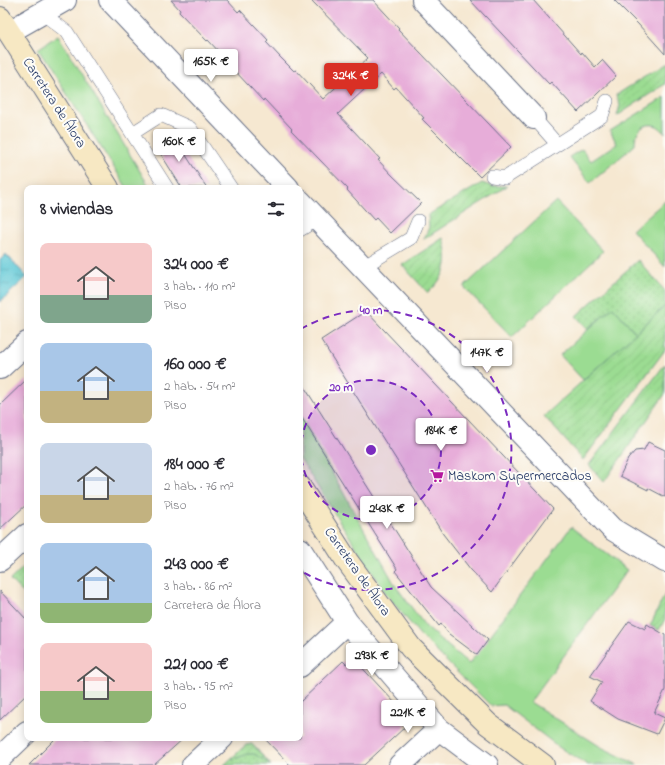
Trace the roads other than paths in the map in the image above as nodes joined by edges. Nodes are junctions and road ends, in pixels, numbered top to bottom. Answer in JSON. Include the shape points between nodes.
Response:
{"nodes":[{"id":1,"x":65,"y":0,"type":"edge"},
{"id":2,"x":110,"y":0,"type":"edge"},
{"id":3,"x":423,"y":0,"type":"edge"},
{"id":4,"x":42,"y":13,"type":"junction"},
{"id":5,"x":4,"y":25,"type":"edge"},
{"id":6,"x":607,"y":101,"type":"dead end"},
{"id":7,"x":534,"y":118,"type":"joint"},
{"id":8,"x":133,"y":134,"type":"junction"},
{"id":9,"x":557,"y":144,"type":"junction"},
{"id":10,"x":492,"y":176,"type":"dead end"},
{"id":11,"x":106,"y":185,"type":"edge"},
{"id":12,"x":165,"y":185,"type":"edge"},
{"id":13,"x":229,"y":185,"type":"edge"},
{"id":14,"x":285,"y":185,"type":"edge"},
{"id":15,"x":303,"y":209,"type":"edge"},
{"id":16,"x":418,"y":221,"type":"dead end"},
{"id":17,"x":309,"y":225,"type":"edge"},
{"id":18,"x":363,"y":267,"type":"junction"},
{"id":19,"x":24,"y":346,"type":"edge"},
{"id":20,"x":0,"y":368,"type":"edge"},
{"id":21,"x":303,"y":493,"type":"edge"},
{"id":22,"x":24,"y":538,"type":"edge"},
{"id":23,"x":303,"y":553,"type":"edge"},
{"id":24,"x":0,"y":560,"type":"edge"},
{"id":25,"x":665,"y":562,"type":"edge"},
{"id":26,"x":347,"y":622,"type":"junction"},
{"id":27,"x":303,"y":663,"type":"edge"},
{"id":28,"x":439,"y":729,"type":"junction"},
{"id":29,"x":24,"y":735,"type":"edge"},
{"id":30,"x":219,"y":741,"type":"edge"},
{"id":31,"x":0,"y":758,"type":"edge"},
{"id":32,"x":193,"y":765,"type":"edge"},
{"id":33,"x":400,"y":765,"type":"edge"},
{"id":34,"x":487,"y":765,"type":"edge"},
{"id":35,"x":543,"y":765,"type":"edge"}],
"edges":[{"from":1,"to":4,"type":"street"},
{"from":2,"to":14,"type":"street"},
{"from":3,"to":7,"type":"street"},
{"from":4,"to":5,"type":"street"},
{"from":4,"to":8,"type":"lane","via":[[67,32]]},
{"from":5,"to":11,"type":"main road","name":"Carretera de Álora"},
{"from":6,"to":9,"type":"lane","via":[[602,116]]},
{"from":7,"to":9,"type":"lane"},
{"from":8,"to":12,"type":"lane"},
{"from":8,"to":13,"type":"lane","via":[[161,115],[190,128]]},
{"from":9,"to":10,"type":"lane","via":[[505,178]]},
{"from":15,"to":17,"type":"street"},
{"from":16,"to":18,"type":"lane","via":[[411,238]]},
{"from":17,"to":18,"type":"street"},
{"from":18,"to":25,"type":"street","via":[[612,529]]},
{"from":19,"to":20,"type":"street"},
{"from":21,"to":35,"type":"main road","name":"Carretera de Álora","via":[[347,561],[411,648],[488,724]]},
{"from":22,"to":24,"type":"street"},
{"from":23,"to":26,"type":"street"},
{"from":26,"to":27,"type":"street"},
{"from":26,"to":28,"type":"street"},
{"from":28,"to":33,"type":"street"},
{"from":28,"to":34,"type":"street"},
{"from":29,"to":31,"type":"street"},
{"from":30,"to":32,"type":"street"}]}
